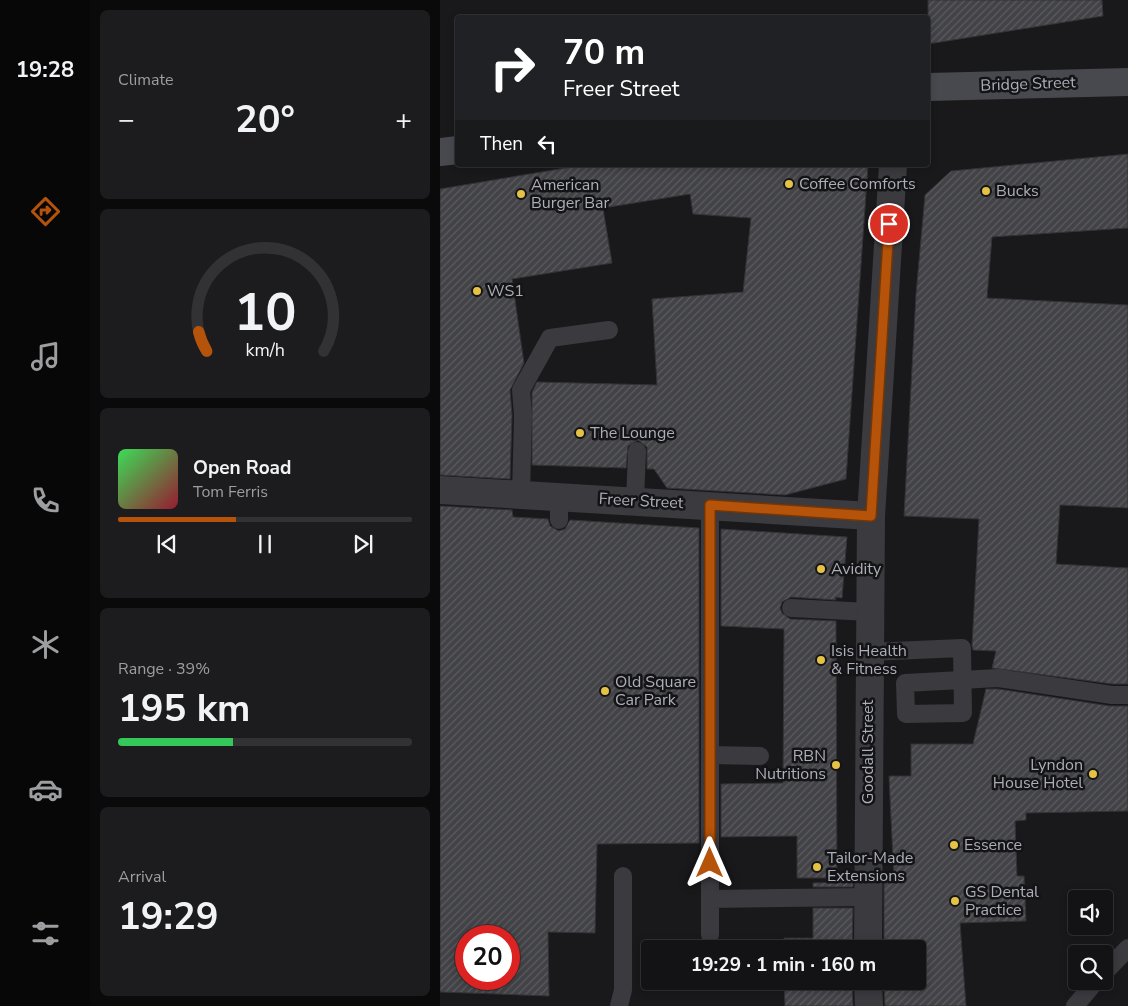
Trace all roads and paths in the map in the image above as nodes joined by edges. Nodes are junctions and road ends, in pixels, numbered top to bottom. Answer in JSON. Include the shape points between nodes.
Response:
{"nodes":[{"id":1,"x":1128,"y":82,"type":"edge"},
{"id":2,"x":930,"y":87,"type":"edge"},
{"id":3,"x":455,"y":150,"type":"edge"},
{"id":4,"x":440,"y":152,"type":"edge"},
{"id":5,"x":893,"y":167,"type":"edge"},
{"id":6,"x":609,"y":330,"type":"dead end"},
{"id":7,"x":637,"y":451,"type":"dead end"},
{"id":8,"x":440,"y":490,"type":"edge"},
{"id":9,"x":521,"y":494,"type":"junction"},
{"id":10,"x":635,"y":501,"type":"junction"},
{"id":11,"x":710,"y":505,"type":"junction"},
{"id":12,"x":871,"y":516,"type":"junction"},
{"id":13,"x":791,"y":608,"type":"dead end"},
{"id":14,"x":869,"y":612,"type":"junction"},
{"id":15,"x":869,"y":652,"type":"junction"},
{"id":16,"x":1128,"y":695,"type":"edge"},
{"id":17,"x":710,"y":755,"type":"junction"},
{"id":18,"x":760,"y":756,"type":"dead end"},
{"id":19,"x":623,"y":876,"type":"dead end"},
{"id":20,"x":867,"y":898,"type":"junction"},
{"id":21,"x":710,"y":899,"type":"junction"},
{"id":22,"x":710,"y":935,"type":"dead end"},
{"id":23,"x":868,"y":940,"type":"edge"},
{"id":24,"x":1128,"y":948,"type":"edge"},
{"id":25,"x":1113,"y":964,"type":"edge"},
{"id":26,"x":868,"y":990,"type":"edge"},
{"id":27,"x":1088,"y":990,"type":"edge"},
{"id":28,"x":620,"y":1006,"type":"edge"},
{"id":29,"x":869,"y":1006,"type":"edge"},
{"id":30,"x":1075,"y":1006,"type":"edge"}],
"edges":[{"from":1,"to":2,"type":"street","name":"Bridge Street"},
{"from":3,"to":4,"type":"street"},
{"from":5,"to":12,"type":"street","name":"Goodall Street"},
{"from":6,"to":9,"type":"lane","via":[[550,338],[521,390]]},
{"from":7,"to":10,"type":"lane"},
{"from":8,"to":9,"type":"street","name":"Freer Street"},
{"from":9,"to":10,"type":"street","name":"Freer Street","via":[[559,508]]},
{"from":10,"to":11,"type":"street","name":"Freer Street"},
{"from":11,"to":12,"type":"street","name":"Freer Street"},
{"from":11,"to":17,"type":"lane"},
{"from":12,"to":14,"type":"street","name":"Goodall Street"},
{"from":13,"to":14,"type":"lane"},
{"from":14,"to":15,"type":"street","name":"Goodall Street"},
{"from":15,"to":16,"type":"lane","via":[[962,648],[963,680],[998,678]]},
{"from":15,"to":20,"type":"street","name":"Goodall Street"},
{"from":17,"to":18,"type":"lane"},
{"from":17,"to":21,"type":"lane"},
{"from":19,"to":28,"type":"lane","via":[[623,990]]},
{"from":20,"to":21,"type":"lane"},
{"from":20,"to":23,"type":"street","name":"Goodall Street"},
{"from":21,"to":22,"type":"lane"},
{"from":24,"to":25,"type":"lane"},
{"from":26,"to":29,"type":"street"},
{"from":27,"to":30,"type":"lane"}]}
